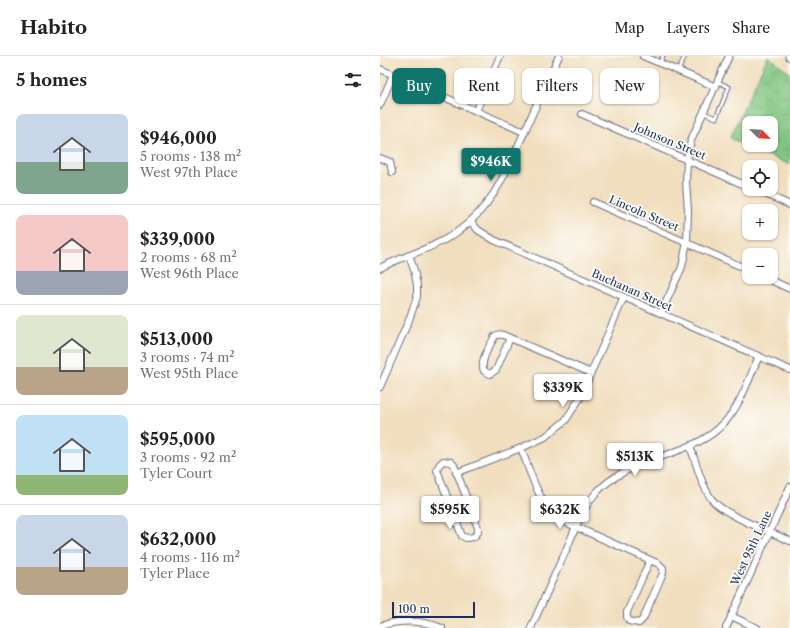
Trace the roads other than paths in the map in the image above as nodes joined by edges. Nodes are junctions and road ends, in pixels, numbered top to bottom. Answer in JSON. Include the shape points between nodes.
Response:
{"nodes":[{"id":1,"x":500,"y":56,"type":"edge"},
{"id":2,"x":559,"y":56,"type":"edge"},
{"id":3,"x":643,"y":56,"type":"edge"},
{"id":4,"x":663,"y":56,"type":"edge"},
{"id":5,"x":685,"y":56,"type":"edge"},
{"id":6,"x":729,"y":56,"type":"edge"},
{"id":7,"x":660,"y":63,"type":"junction"},
{"id":8,"x":380,"y":69,"type":"edge"},
{"id":9,"x":678,"y":71,"type":"junction"},
{"id":10,"x":392,"y":75,"type":"edge"},
{"id":11,"x":392,"y":77,"type":"edge"},
{"id":12,"x":717,"y":84,"type":"junction"},
{"id":13,"x":446,"y":98,"type":"edge"},
{"id":14,"x":380,"y":105,"type":"edge"},
{"id":15,"x":476,"y":111,"type":"junction"},
{"id":16,"x":704,"y":113,"type":"junction"},
{"id":17,"x":582,"y":114,"type":"dead end"},
{"id":18,"x":524,"y":132,"type":"junction"},
{"id":19,"x":380,"y":158,"type":"edge"},
{"id":20,"x":686,"y":159,"type":"junction"},
{"id":21,"x":392,"y":172,"type":"dead end"},
{"id":22,"x":742,"y":184,"type":"edge"},
{"id":23,"x":770,"y":196,"type":"edge"},
{"id":24,"x":593,"y":202,"type":"dead end"},
{"id":25,"x":790,"y":205,"type":"edge"},
{"id":26,"x":471,"y":222,"type":"junction"},
{"id":27,"x":687,"y":242,"type":"junction"},
{"id":28,"x":410,"y":255,"type":"junction"},
{"id":29,"x":742,"y":267,"type":"edge"},
{"id":30,"x":380,"y":268,"type":"edge"},
{"id":31,"x":778,"y":283,"type":"edge"},
{"id":32,"x":790,"y":289,"type":"edge"},
{"id":33,"x":624,"y":297,"type":"junction"},
{"id":34,"x":661,"y":313,"type":"junction"},
{"id":35,"x":510,"y":338,"type":"junction"},
{"id":36,"x":759,"y":356,"type":"junction"},
{"id":37,"x":790,"y":370,"type":"edge"},
{"id":38,"x":591,"y":373,"type":"junction"},
{"id":39,"x":380,"y":387,"type":"edge"},
{"id":40,"x":690,"y":446,"type":"junction"},
{"id":41,"x":521,"y":448,"type":"junction"},
{"id":42,"x":456,"y":473,"type":"junction"},
{"id":43,"x":790,"y":487,"type":"edge"},
{"id":44,"x":576,"y":527,"type":"junction"},
{"id":45,"x":770,"y":532,"type":"junction"},
{"id":46,"x":790,"y":541,"type":"edge"},
{"id":47,"x":650,"y":560,"type":"junction"},
{"id":48,"x":731,"y":616,"type":"junction"},
{"id":49,"x":380,"y":626,"type":"edge"},
{"id":50,"x":750,"y":627,"type":"edge"},
{"id":51,"x":442,"y":628,"type":"edge"},
{"id":52,"x":531,"y":628,"type":"edge"},
{"id":53,"x":726,"y":628,"type":"edge"},
{"id":54,"x":757,"y":628,"type":"edge"}],
"edges":[{"from":1,"to":15,"type":"street"},
{"from":2,"to":18,"type":"street"},
{"from":3,"to":7,"type":"street"},
{"from":4,"to":7,"type":"lane"},
{"from":5,"to":9,"type":"lane"},
{"from":6,"to":12,"type":"street"},
{"from":7,"to":9,"type":"street"},
{"from":8,"to":10,"type":"street"},
{"from":9,"to":12,"type":"street"},
{"from":11,"to":14,"type":"street"},
{"from":12,"to":16,"type":"street"},
{"from":12,"to":16,"type":"lane","via":[[729,87],[716,118]]},
{"from":13,"to":15,"type":"street"},
{"from":15,"to":18,"type":"street"},
{"from":16,"to":20,"type":"street","via":[[691,140]]},
{"from":17,"to":20,"type":"street","name":"Johnson Street"},
{"from":18,"to":26,"type":"street","via":[[498,188]]},
{"from":19,"to":21,"type":"street","via":[[390,162]]},
{"from":20,"to":22,"type":"street","name":"Johnson Street"},
{"from":20,"to":27,"type":"street"},
{"from":23,"to":25,"type":"street"},
{"from":24,"to":27,"type":"street","name":"Lincoln Street"},
{"from":26,"to":28,"type":"street","via":[[439,243]]},
{"from":26,"to":33,"type":"street","name":"Buchanan Street","via":[[494,240]]},
{"from":27,"to":29,"type":"street","name":"Lincoln Street"},
{"from":27,"to":34,"type":"street","via":[[682,267]]},
{"from":28,"to":30,"type":"street"},
{"from":28,"to":39,"type":"street","via":[[417,297]]},
{"from":31,"to":32,"type":"street"},
{"from":33,"to":34,"type":"street","name":"Buchanan Street"},
{"from":33,"to":38,"type":"street"},
{"from":34,"to":36,"type":"street","name":"Buchanan Street"},
{"from":35,"to":35,"type":"street","via":[[496,370],[490,374],[484,371],[482,363],[495,336],[501,334]]},
{"from":35,"to":38,"type":"street"},
{"from":36,"to":37,"type":"street","name":"Buchanan Street"},
{"from":36,"to":40,"type":"street","via":[[732,415],[715,432]]},
{"from":38,"to":41,"type":"street","via":[[580,398],[565,421],[545,437]]},
{"from":40,"to":44,"type":"street","via":[[619,475],[595,494]]},
{"from":40,"to":45,"type":"street","via":[[706,490],[714,501],[724,510]]},
{"from":41,"to":42,"type":"street"},
{"from":41,"to":44,"type":"street","via":[[543,502],[557,518]]},
{"from":42,"to":42,"type":"street","via":[[454,465],[448,461],[443,461],[437,470],[462,536],[470,539],[478,532],[478,528]]},
{"from":43,"to":45,"type":"street","name":"West 95th Lane"},
{"from":44,"to":47,"type":"street"},
{"from":44,"to":52,"type":"street"},
{"from":45,"to":46,"type":"street"},
{"from":45,"to":48,"type":"street","name":"West 95th Lane"},
{"from":47,"to":47,"type":"street","via":[[627,612],[629,621],[633,623],[639,623],[643,619],[663,573],[660,564]]},
{"from":48,"to":50,"type":"street"},
{"from":48,"to":53,"type":"street","name":"West 95th Lane"},
{"from":49,"to":51,"type":"street","via":[[413,621]]},
{"from":50,"to":54,"type":"street"}]}
